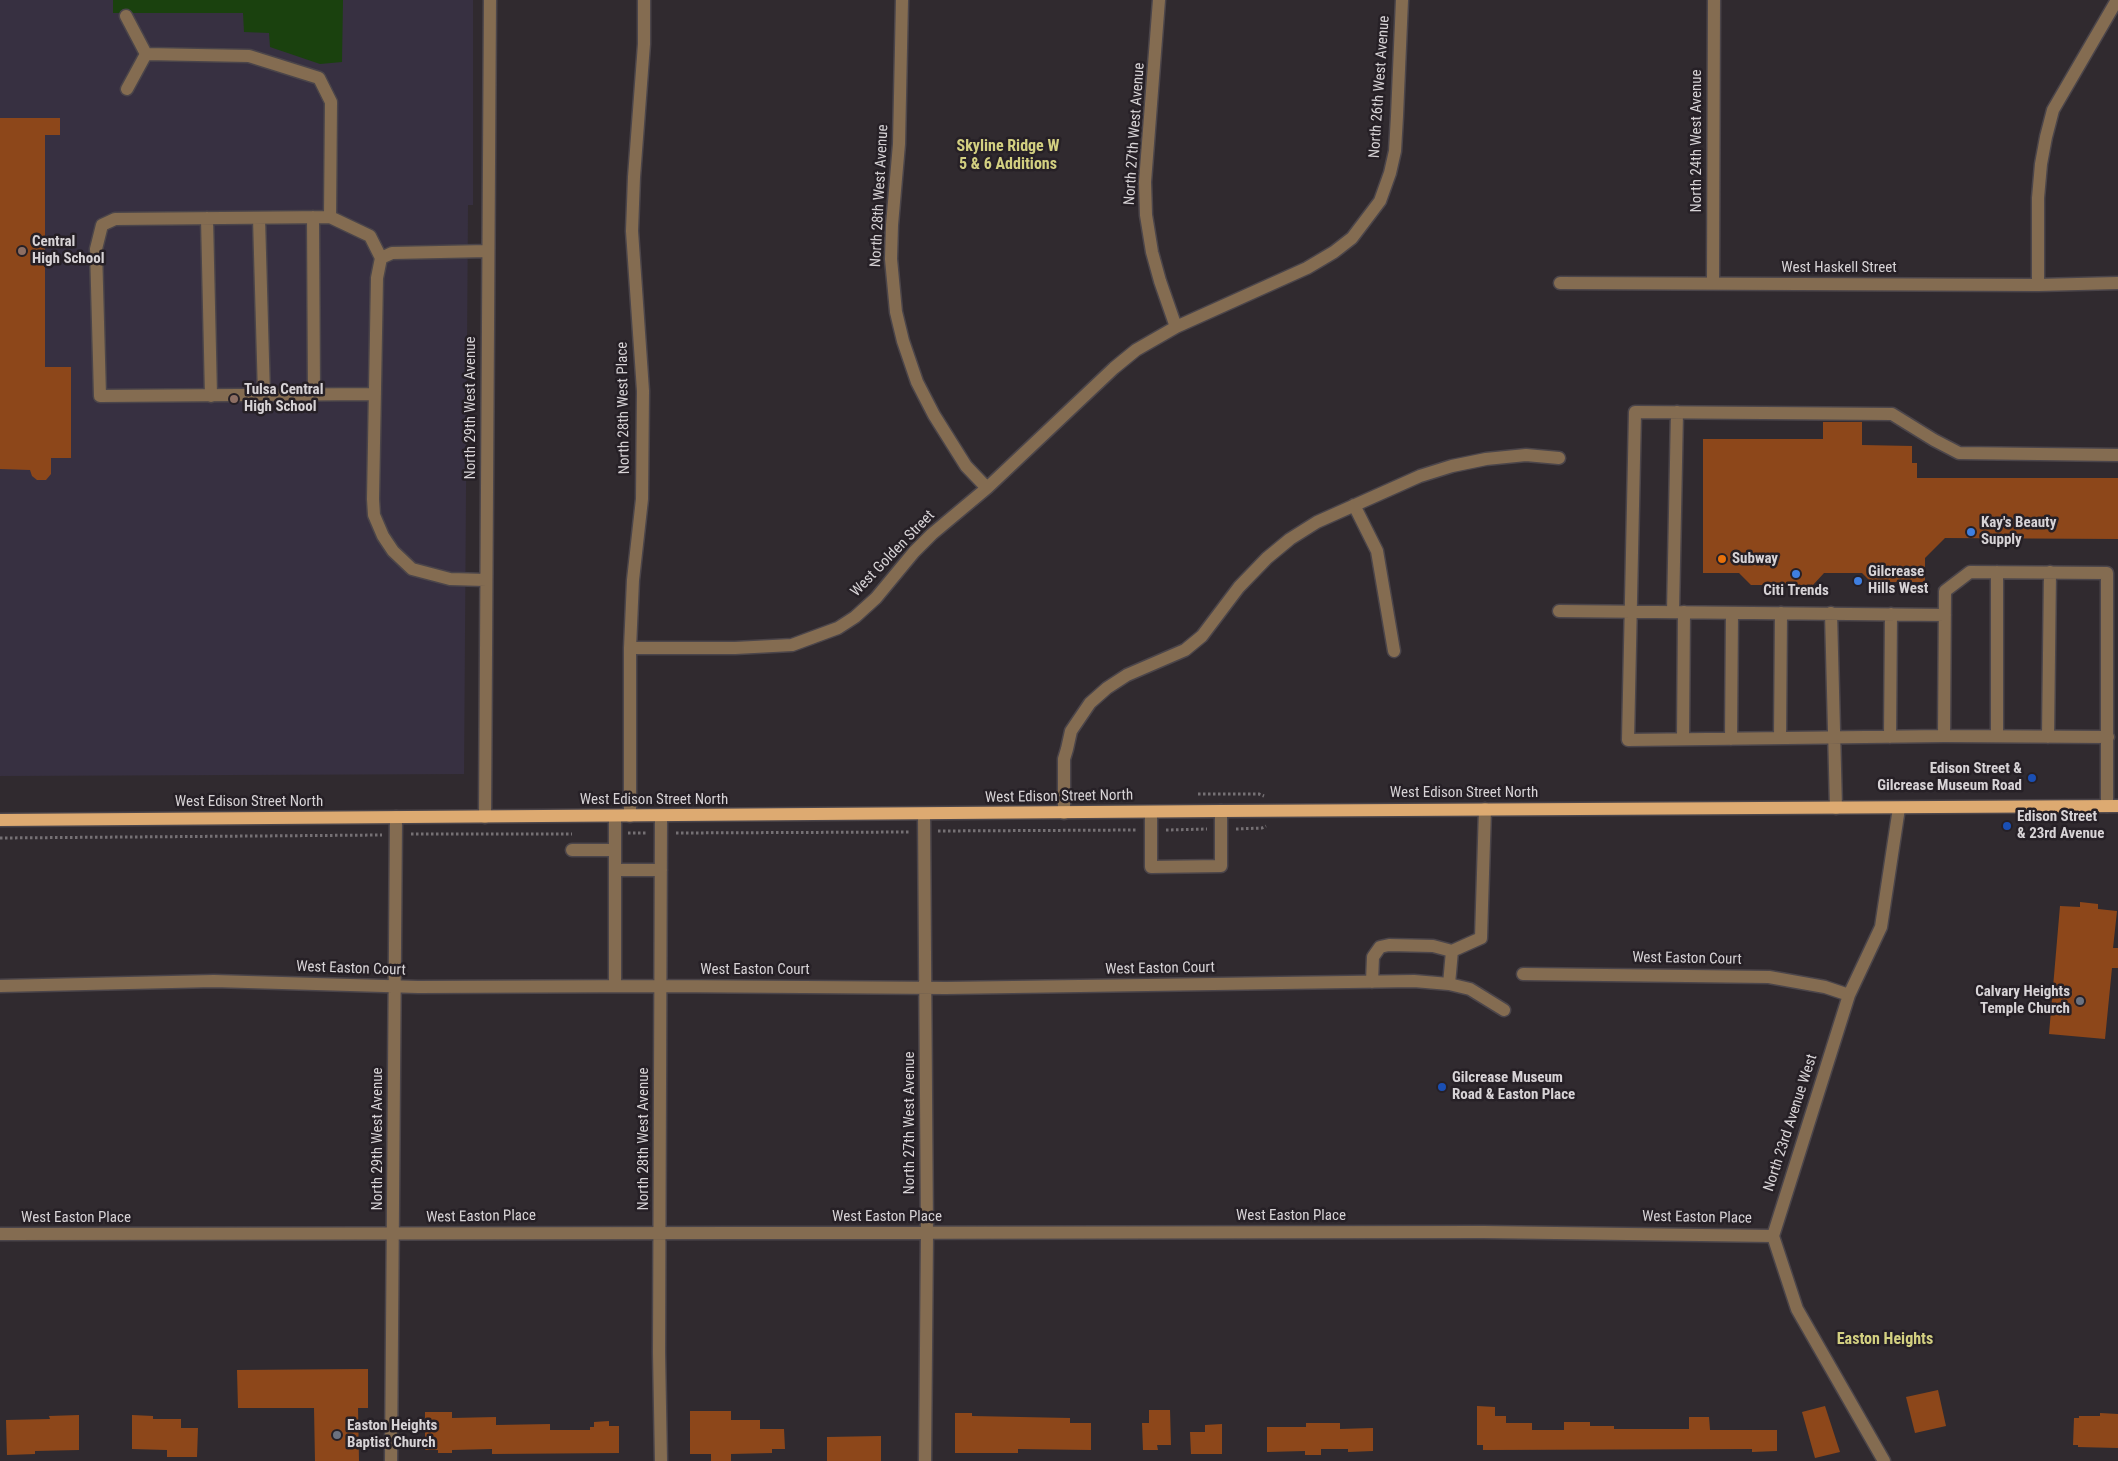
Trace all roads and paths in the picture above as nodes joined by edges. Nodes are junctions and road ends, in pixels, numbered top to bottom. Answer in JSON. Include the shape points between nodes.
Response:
{"nodes":[{"id":1,"x":490,"y":0,"type":"edge"},
{"id":2,"x":644,"y":0,"type":"edge"},
{"id":3,"x":902,"y":0,"type":"edge"},
{"id":4,"x":1159,"y":0,"type":"edge"},
{"id":5,"x":1402,"y":0,"type":"edge"},
{"id":6,"x":1714,"y":0,"type":"edge"},
{"id":7,"x":2117,"y":0,"type":"edge"},
{"id":8,"x":126,"y":16,"type":"dead end"},
{"id":9,"x":146,"y":54,"type":"junction"},
{"id":10,"x":127,"y":89,"type":"dead end"},
{"id":11,"x":313,"y":217,"type":"junction"},
{"id":12,"x":330,"y":217,"type":"junction"},
{"id":13,"x":207,"y":218,"type":"junction"},
{"id":14,"x":259,"y":218,"type":"junction"},
{"id":15,"x":488,"y":251,"type":"junction"},
{"id":16,"x":381,"y":258,"type":"junction"},
{"id":17,"x":1560,"y":283,"type":"dead end"},
{"id":18,"x":1713,"y":283,"type":"junction"},
{"id":19,"x":2118,"y":283,"type":"edge"},
{"id":20,"x":2038,"y":286,"type":"junction"},
{"id":21,"x":1176,"y":326,"type":"junction"},
{"id":22,"x":375,"y":394,"type":"junction"},
{"id":23,"x":264,"y":395,"type":"junction"},
{"id":24,"x":314,"y":395,"type":"junction"},
{"id":25,"x":211,"y":396,"type":"junction"},
{"id":26,"x":1676,"y":412,"type":"junction"},
{"id":27,"x":2118,"y":455,"type":"edge"},
{"id":28,"x":1559,"y":458,"type":"dead end"},
{"id":29,"x":987,"y":488,"type":"junction"},
{"id":30,"x":1354,"y":505,"type":"junction"},
{"id":31,"x":1997,"y":572,"type":"junction"},
{"id":32,"x":2050,"y":572,"type":"junction"},
{"id":33,"x":486,"y":580,"type":"junction"},
{"id":34,"x":1559,"y":612,"type":"dead end"},
{"id":35,"x":1630,"y":612,"type":"junction"},
{"id":36,"x":1679,"y":612,"type":"junction"},
{"id":37,"x":1732,"y":613,"type":"junction"},
{"id":38,"x":1781,"y":613,"type":"junction"},
{"id":39,"x":1832,"y":613,"type":"junction"},
{"id":40,"x":1891,"y":614,"type":"junction"},
{"id":41,"x":1945,"y":615,"type":"junction"},
{"id":42,"x":630,"y":648,"type":"junction"},
{"id":43,"x":1394,"y":651,"type":"dead end"},
{"id":44,"x":1944,"y":736,"type":"junction"},
{"id":45,"x":1997,"y":736,"type":"junction"},
{"id":46,"x":1890,"y":737,"type":"junction"},
{"id":47,"x":2048,"y":737,"type":"junction"},
{"id":48,"x":2108,"y":737,"type":"junction"},
{"id":49,"x":1780,"y":738,"type":"junction"},
{"id":50,"x":1835,"y":738,"type":"junction"},
{"id":51,"x":1683,"y":739,"type":"junction"},
{"id":52,"x":1731,"y":739,"type":"junction"},
{"id":53,"x":2113,"y":806,"type":"edge"},
{"id":54,"x":1836,"y":808,"type":"junction"},
{"id":55,"x":1899,"y":808,"type":"junction"},
{"id":56,"x":1485,"y":809,"type":"junction"},
{"id":57,"x":1222,"y":811,"type":"junction"},
{"id":58,"x":1151,"y":812,"type":"junction"},
{"id":59,"x":1064,"y":813,"type":"junction"},
{"id":60,"x":924,"y":814,"type":"junction"},
{"id":61,"x":615,"y":816,"type":"junction"},
{"id":62,"x":630,"y":816,"type":"junction"},
{"id":63,"x":661,"y":816,"type":"junction"},
{"id":64,"x":396,"y":817,"type":"junction"},
{"id":65,"x":485,"y":817,"type":"junction"},
{"id":66,"x":0,"y":820,"type":"edge"},
{"id":67,"x":521,"y":833,"type":"dead end"},
{"id":68,"x":396,"y":835,"type":"junction"},
{"id":69,"x":0,"y":838,"type":"edge"},
{"id":70,"x":572,"y":850,"type":"dead end"},
{"id":71,"x":615,"y":850,"type":"junction"},
{"id":72,"x":615,"y":870,"type":"junction"},
{"id":73,"x":661,"y":870,"type":"junction"},
{"id":74,"x":1452,"y":951,"type":"junction"},
{"id":75,"x":1523,"y":974,"type":"dead end"},
{"id":76,"x":1372,"y":982,"type":"junction"},
{"id":77,"x":1449,"y":984,"type":"junction"},
{"id":78,"x":0,"y":986,"type":"edge"},
{"id":79,"x":394,"y":986,"type":"junction"},
{"id":80,"x":615,"y":986,"type":"junction"},
{"id":81,"x":661,"y":986,"type":"junction"},
{"id":82,"x":926,"y":987,"type":"junction"},
{"id":83,"x":1849,"y":994,"type":"junction"},
{"id":84,"x":1504,"y":1010,"type":"dead end"},
{"id":85,"x":660,"y":1232,"type":"junction"},
{"id":86,"x":0,"y":1234,"type":"edge"},
{"id":87,"x":394,"y":1234,"type":"junction"},
{"id":88,"x":927,"y":1234,"type":"junction"},
{"id":89,"x":1773,"y":1236,"type":"junction"},
{"id":90,"x":391,"y":1461,"type":"edge"},
{"id":91,"x":661,"y":1461,"type":"edge"},
{"id":92,"x":925,"y":1461,"type":"edge"},
{"id":93,"x":1884,"y":1461,"type":"edge"}],
"edges":[{"from":1,"to":15,"type":"street","name":"North 29th West Avenue"},
{"from":2,"to":42,"type":"street","name":"North 28th West Place","via":[[632,231],[643,391],[642,499]]},
{"from":3,"to":29,"type":"street","name":"North 28th West Avenue","via":[[900,144],[891,259],[896,312],[918,382],[934,415],[966,466]]},
{"from":4,"to":21,"type":"street","name":"North 27th West Avenue","via":[[1145,182],[1146,215],[1152,252]]},
{"from":5,"to":21,"type":"street","name":"North 26th West Avenue","via":[[1395,150],[1380,201],[1352,238],[1334,252],[1307,268]]},
{"from":6,"to":18,"type":"street","name":"North 24th West Avenue"},
{"from":7,"to":20,"type":"street","via":[[2053,110],[2040,164]]},
{"from":8,"to":9,"type":"street"},
{"from":9,"to":10,"type":"street"},
{"from":9,"to":12,"type":"street","via":[[249,56],[319,78],[331,102]]},
{"from":11,"to":12,"type":"street"},
{"from":11,"to":14,"type":"street"},
{"from":11,"to":24,"type":"street"},
{"from":12,"to":16,"type":"street","via":[[370,236]]},
{"from":13,"to":14,"type":"street"},
{"from":13,"to":25,"type":"street"},
{"from":13,"to":25,"type":"street","via":[[115,219],[102,224],[96,249],[100,396]]},
{"from":14,"to":23,"type":"street"},
{"from":15,"to":16,"type":"street","via":[[392,253]]},
{"from":15,"to":33,"type":"street","name":"North 29th West Avenue"},
{"from":16,"to":22,"type":"street","via":[[377,278]]},
{"from":17,"to":18,"type":"street","name":"West Haskell Street"},
{"from":18,"to":20,"type":"street","name":"West Haskell Street"},
{"from":19,"to":20,"type":"street","name":"West Haskell Street"},
{"from":21,"to":29,"type":"street","name":"West Golden Street","via":[[1136,350],[1114,368]]},
{"from":22,"to":24,"type":"street"},
{"from":22,"to":33,"type":"street","via":[[373,499],[374,515],[383,536],[412,569],[450,579]]},
{"from":23,"to":24,"type":"street"},
{"from":23,"to":25,"type":"street"},
{"from":26,"to":27,"type":"street","via":[[1892,414],[1959,453]]},
{"from":26,"to":35,"type":"street","via":[[1635,412]]},
{"from":26,"to":36,"type":"street"},
{"from":28,"to":30,"type":"street","via":[[1526,455],[1452,466],[1420,476]]},
{"from":29,"to":42,"type":"street","name":"West Golden Street","via":[[932,534],[876,598],[855,617],[831,631],[792,645]]},
{"from":30,"to":43,"type":"street","via":[[1377,551]]},
{"from":30,"to":59,"type":"street","via":[[1317,522],[1267,558],[1239,587],[1202,636],[1185,650],[1127,675],[1090,703],[1071,731],[1066,749]]},
{"from":31,"to":32,"type":"street"},
{"from":31,"to":41,"type":"street","via":[[1970,572],[1945,591]]},
{"from":31,"to":45,"type":"street"},
{"from":32,"to":47,"type":"street"},
{"from":32,"to":48,"type":"street","via":[[2107,573]]},
{"from":33,"to":65,"type":"street","name":"North 29th West Avenue"},
{"from":34,"to":35,"type":"street"},
{"from":35,"to":36,"type":"street"},
{"from":35,"to":51,"type":"street","via":[[1628,740]]},
{"from":36,"to":37,"type":"street"},
{"from":36,"to":51,"type":"street"},
{"from":37,"to":38,"type":"street"},
{"from":37,"to":52,"type":"street"},
{"from":38,"to":39,"type":"street"},
{"from":38,"to":49,"type":"street"},
{"from":39,"to":40,"type":"street"},
{"from":39,"to":50,"type":"street"},
{"from":40,"to":41,"type":"street"},
{"from":40,"to":46,"type":"street"},
{"from":41,"to":44,"type":"street"},
{"from":42,"to":62,"type":"street","name":"North 28th West Place"},
{"from":44,"to":45,"type":"street"},
{"from":44,"to":46,"type":"street"},
{"from":45,"to":47,"type":"street"},
{"from":46,"to":50,"type":"street"},
{"from":47,"to":48,"type":"street"},
{"from":48,"to":53,"type":"street"},
{"from":49,"to":50,"type":"street"},
{"from":49,"to":52,"type":"street"},
{"from":50,"to":54,"type":"street"},
{"from":51,"to":52,"type":"street"},
{"from":53,"to":55,"type":"main road","name":"West Edison Street North"},
{"from":54,"to":55,"type":"main road","name":"West Edison Street North"},
{"from":54,"to":56,"type":"main road","name":"West Edison Street North"},
{"from":55,"to":83,"type":"street","name":"North 23rd Avenue West","via":[[1881,927]]},
{"from":56,"to":57,"type":"main road","name":"West Edison Street North"},
{"from":56,"to":74,"type":"street","via":[[1481,938]]},
{"from":57,"to":58,"type":"main road","name":"West Edison Street North"},
{"from":57,"to":58,"type":"street","via":[[1221,866],[1151,867]]},
{"from":58,"to":59,"type":"main road","name":"West Edison Street North"},
{"from":59,"to":60,"type":"main road","name":"West Edison Street North"},
{"from":60,"to":63,"type":"main road","name":"West Edison Street North"},
{"from":60,"to":82,"type":"street","name":"North 27th West Avenue"},
{"from":61,"to":62,"type":"main road","name":"West Edison Street North"},
{"from":61,"to":65,"type":"main road","name":"West Edison Street North"},
{"from":61,"to":71,"type":"street"},
{"from":62,"to":63,"type":"main road","name":"West Edison Street North"},
{"from":63,"to":73,"type":"street","name":"North 28th West Avenue"},
{"from":64,"to":65,"type":"main road","name":"West Edison Street North"},
{"from":64,"to":66,"type":"main road","name":"West Edison Street North"},
{"from":64,"to":68,"type":"street","name":"North 29th West Avenue"},
{"from":67,"to":68,"type":"path"},
{"from":68,"to":69,"type":"path"},
{"from":68,"to":79,"type":"street","name":"North 29th West Avenue"},
{"from":70,"to":71,"type":"street"},
{"from":71,"to":72,"type":"street"},
{"from":72,"to":73,"type":"street"},
{"from":72,"to":80,"type":"street"},
{"from":73,"to":81,"type":"street","name":"North 28th West Avenue"},
{"from":74,"to":76,"type":"street","via":[[1433,946],[1380,947],[1373,957]]},
{"from":74,"to":77,"type":"street"},
{"from":75,"to":83,"type":"street","name":"West Easton Court","via":[[1769,977]]},
{"from":76,"to":77,"type":"street","name":"West Easton Court"},
{"from":76,"to":82,"type":"street","name":"West Easton Court"},
{"from":77,"to":84,"type":"street","name":"West Easton Court","via":[[1470,989]]},
{"from":78,"to":79,"type":"street","name":"West Easton Court","via":[[214,981]]},
{"from":79,"to":80,"type":"street","name":"West Easton Court"},
{"from":79,"to":87,"type":"street","name":"North 29th West Avenue"},
{"from":80,"to":81,"type":"street","name":"West Easton Court"},
{"from":81,"to":82,"type":"street","name":"West Easton Court"},
{"from":81,"to":85,"type":"street","name":"North 28th West Avenue"},
{"from":82,"to":88,"type":"street","name":"North 27th West Avenue"},
{"from":83,"to":89,"type":"street","name":"North 23rd Avenue West"},
{"from":85,"to":87,"type":"street","name":"West Easton Place"},
{"from":85,"to":88,"type":"street","name":"West Easton Place"},
{"from":85,"to":91,"type":"street","name":"North 28th West Avenue"},
{"from":86,"to":87,"type":"street","name":"West Easton Place"},
{"from":87,"to":90,"type":"street","name":"North 29th West Avenue"},
{"from":88,"to":89,"type":"street","name":"West Easton Place","via":[[1484,1232]]},
{"from":88,"to":92,"type":"street","name":"North 27th West Avenue"},
{"from":89,"to":93,"type":"street","via":[[1797,1309]]}]}
